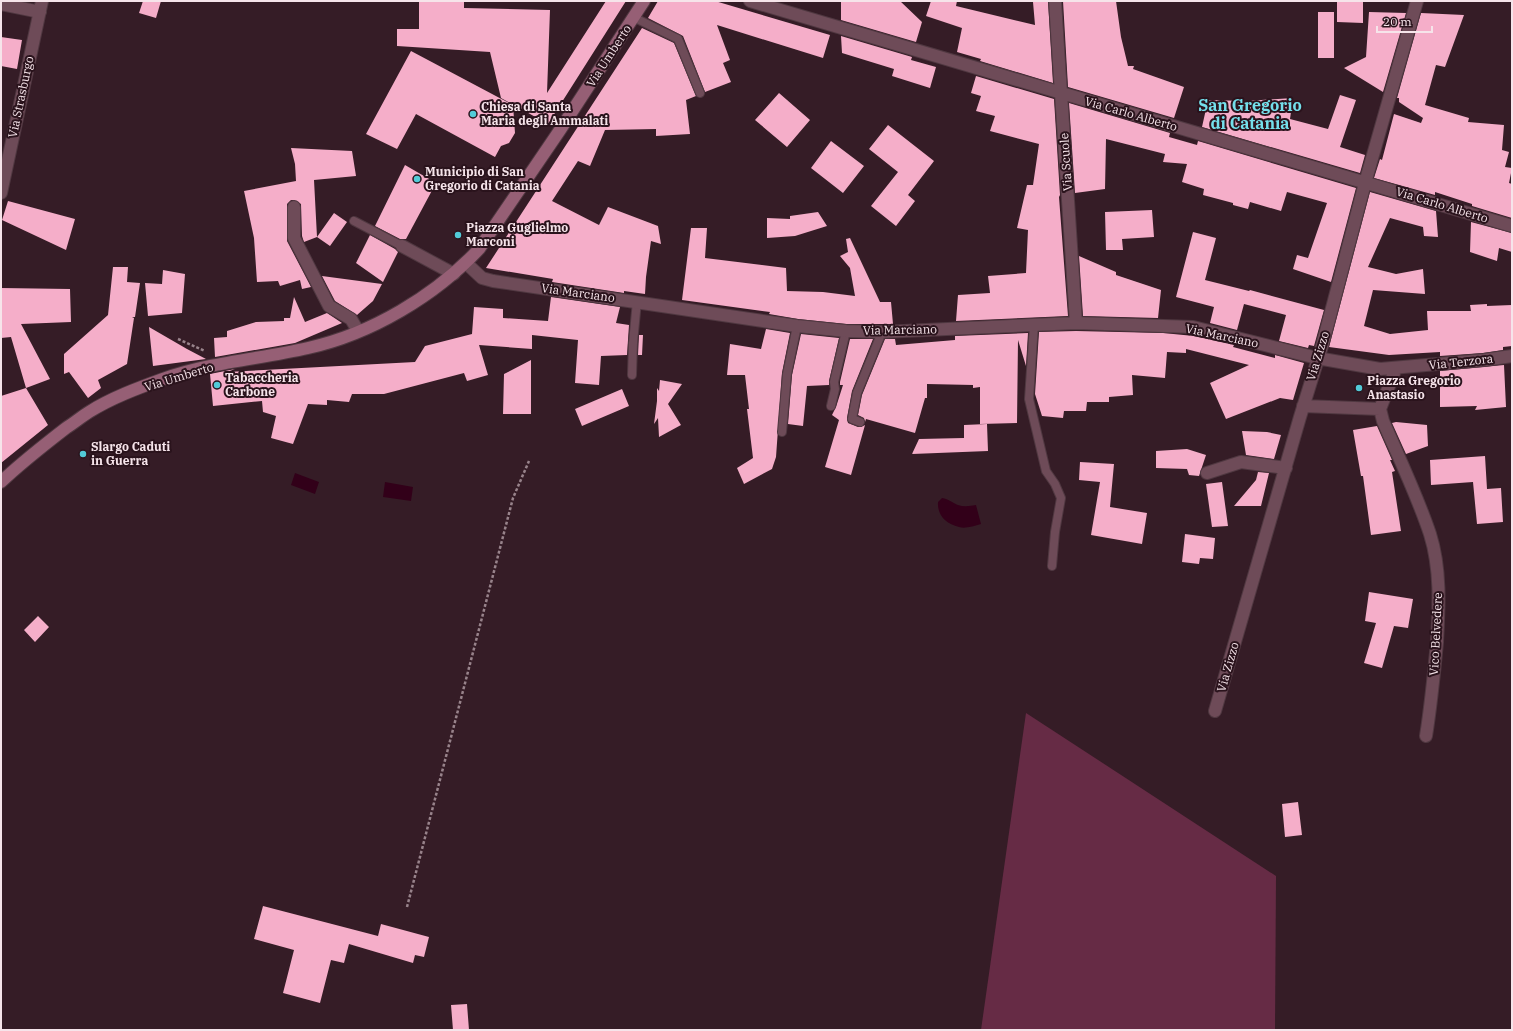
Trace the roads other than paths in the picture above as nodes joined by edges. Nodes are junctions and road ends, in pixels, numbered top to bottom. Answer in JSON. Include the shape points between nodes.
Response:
{"nodes":[{"id":1,"x":644,"y":1,"type":"edge"},
{"id":2,"x":750,"y":1,"type":"edge"},
{"id":3,"x":1055,"y":1,"type":"edge"},
{"id":4,"x":1417,"y":1,"type":"edge"},
{"id":5,"x":1,"y":4,"type":"edge"},
{"id":6,"x":41,"y":6,"type":"edge"},
{"id":7,"x":634,"y":17,"type":"junction"},
{"id":8,"x":700,"y":93,"type":"dead end"},
{"id":9,"x":1061,"y":94,"type":"junction"},
{"id":10,"x":1364,"y":183,"type":"junction"},
{"id":11,"x":1,"y":192,"type":"edge"},
{"id":12,"x":294,"y":207,"type":"dead end"},
{"id":13,"x":354,"y":221,"type":"dead end"},
{"id":14,"x":1512,"y":226,"type":"edge"},
{"id":15,"x":402,"y":246,"type":"joint"},
{"id":16,"x":466,"y":264,"type":"junction"},
{"id":17,"x":454,"y":274,"type":"junction"},
{"id":18,"x":637,"y":302,"type":"junction"},
{"id":19,"x":1076,"y":323,"type":"junction"},
{"id":20,"x":1034,"y":324,"type":"junction"},
{"id":21,"x":797,"y":326,"type":"junction"},
{"id":22,"x":358,"y":331,"type":"junction"},
{"id":23,"x":846,"y":331,"type":"junction"},
{"id":24,"x":882,"y":332,"type":"junction"},
{"id":25,"x":1512,"y":356,"type":"edge"},
{"id":26,"x":1317,"y":358,"type":"junction"},
{"id":27,"x":1396,"y":368,"type":"junction"},
{"id":28,"x":632,"y":375,"type":"dead end"},
{"id":29,"x":831,"y":406,"type":"dead end"},
{"id":30,"x":1303,"y":406,"type":"junction"},
{"id":31,"x":1381,"y":415,"type":"junction"},
{"id":32,"x":860,"y":422,"type":"dead end"},
{"id":33,"x":782,"y":432,"type":"dead end"},
{"id":34,"x":1286,"y":468,"type":"junction"},
{"id":35,"x":1207,"y":473,"type":"dead end"},
{"id":36,"x":1,"y":482,"type":"edge"},
{"id":37,"x":1052,"y":566,"type":"dead end"},
{"id":38,"x":1215,"y":710,"type":"dead end"},
{"id":39,"x":1426,"y":736,"type":"dead end"}],
"edges":[{"from":1,"to":7,"type":"street","name":"Via Umberto"},
{"from":2,"to":9,"type":"street","name":"Via Carlo Alberto"},
{"from":3,"to":9,"type":"street","name":"Via Scuole"},
{"from":4,"to":10,"type":"street","name":"Via Zizzo"},
{"from":5,"to":6,"type":"street"},
{"from":6,"to":11,"type":"street","name":"Via Strasburgo"},
{"from":7,"to":8,"type":"lane","via":[[678,39]]},
{"from":7,"to":16,"type":"street","name":"Via Umberto","via":[[560,130],[479,249]]},
{"from":9,"to":10,"type":"street","name":"Via Carlo Alberto"},
{"from":9,"to":19,"type":"street","name":"Via Scuole"},
{"from":10,"to":14,"type":"street","name":"Via Carlo Alberto"},
{"from":10,"to":26,"type":"street","name":"Via Zizzo"},
{"from":12,"to":22,"type":"street","via":[[294,238],[329,306],[351,319]]},
{"from":13,"to":15,"type":"lane"},
{"from":15,"to":17,"type":"street"},
{"from":16,"to":17,"type":"street","name":"Via Umberto"},
{"from":16,"to":18,"type":"street","name":"Via Marciano","via":[[482,278],[493,281]]},
{"from":17,"to":22,"type":"street","name":"Via Umberto","via":[[381,323]]},
{"from":18,"to":21,"type":"street","name":"Via Marciano"},
{"from":18,"to":28,"type":"lane"},
{"from":19,"to":20,"type":"street","name":"Via Marciano"},
{"from":19,"to":26,"type":"street","name":"Via Marciano","via":[[1193,327]]},
{"from":20,"to":24,"type":"street","name":"Via Marciano"},
{"from":20,"to":37,"type":"lane","via":[[1029,400],[1046,471],[1056,484],[1061,498]]},
{"from":21,"to":23,"type":"street","name":"Via Marciano"},
{"from":21,"to":33,"type":"lane","via":[[787,374]]},
{"from":22,"to":36,"type":"street","name":"Via Umberto","via":[[335,342],[211,366],[164,378],[120,396],[88,412],[52,438]]},
{"from":23,"to":24,"type":"street","name":"Via Marciano"},
{"from":23,"to":29,"type":"lane"},
{"from":24,"to":32,"type":"lane","via":[[857,393],[852,419]]},
{"from":25,"to":27,"type":"street","name":"Via Terzora"},
{"from":26,"to":27,"type":"street","name":"Via Marciano","via":[[1380,369]]},
{"from":26,"to":30,"type":"street","name":"Via Zizzo"},
{"from":27,"to":31,"type":"street"},
{"from":30,"to":31,"type":"street"},
{"from":30,"to":34,"type":"street","name":"Via Zizzo"},
{"from":31,"to":39,"type":"street","name":"Vico Belvedere","via":[[1430,534],[1437,572],[1440,599],[1433,694]]},
{"from":34,"to":35,"type":"street","via":[[1241,462]]},
{"from":34,"to":38,"type":"street","name":"Via Zizzo"}]}
